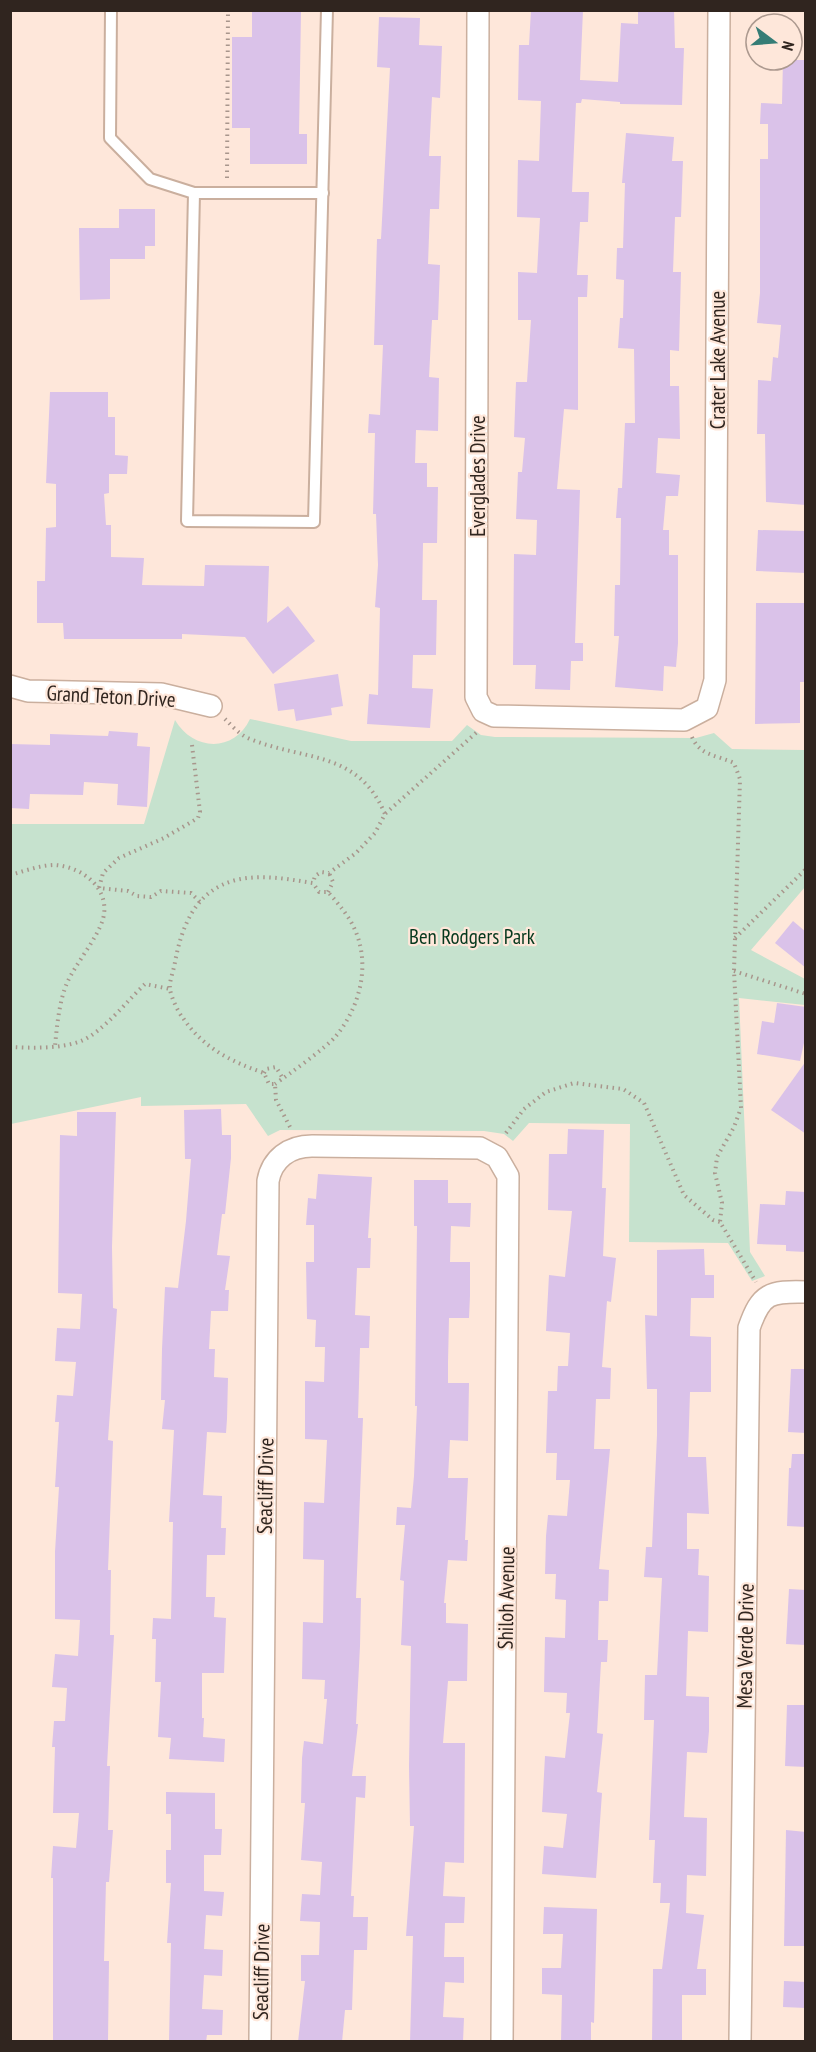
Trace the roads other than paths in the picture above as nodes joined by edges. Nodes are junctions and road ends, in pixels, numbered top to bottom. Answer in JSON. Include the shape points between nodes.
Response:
{"nodes":[{"id":1,"x":111,"y":10,"type":"edge"},
{"id":2,"x":327,"y":10,"type":"edge"},
{"id":3,"x":478,"y":10,"type":"edge"},
{"id":4,"x":719,"y":10,"type":"edge"},
{"id":5,"x":194,"y":193,"type":"junction"},
{"id":6,"x":323,"y":193,"type":"junction"},
{"id":7,"x":10,"y":686,"type":"edge"},
{"id":8,"x":211,"y":706,"type":"road end"},
{"id":9,"x":684,"y":720,"type":"joint"},
{"id":10,"x":497,"y":1157,"type":"joint"},
{"id":11,"x":806,"y":1292,"type":"edge"},
{"id":12,"x":260,"y":2042,"type":"edge"},
{"id":13,"x":502,"y":2042,"type":"edge"},
{"id":14,"x":740,"y":2042,"type":"edge"}],
"edges":[{"from":1,"to":5,"type":"lane","via":[[110,138],[150,180]]},
{"from":2,"to":6,"type":"lane"},
{"from":3,"to":9,"type":"street","name":"Everglades Drive","via":[[476,697],[483,711],[494,716]]},
{"from":4,"to":9,"type":"street","name":"Crater Lake Avenue","via":[[715,680],[707,708]]},
{"from":5,"to":6,"type":"lane"},
{"from":5,"to":6,"type":"lane","via":[[187,521],[314,522]]},
{"from":7,"to":8,"type":"street","name":"Grand Teton Drive","via":[[28,691],[161,694]]},
{"from":10,"to":12,"type":"street","name":"Seacliff Drive","via":[[469,1147],[304,1146],[284,1154],[269,1173]]},
{"from":10,"to":13,"type":"street","name":"Shiloh Avenue","via":[[508,1176],[510,1192]]},
{"from":11,"to":14,"type":"street","name":"Mesa Verde Drive","via":[[765,1296],[756,1307],[749,1328]]}]}
